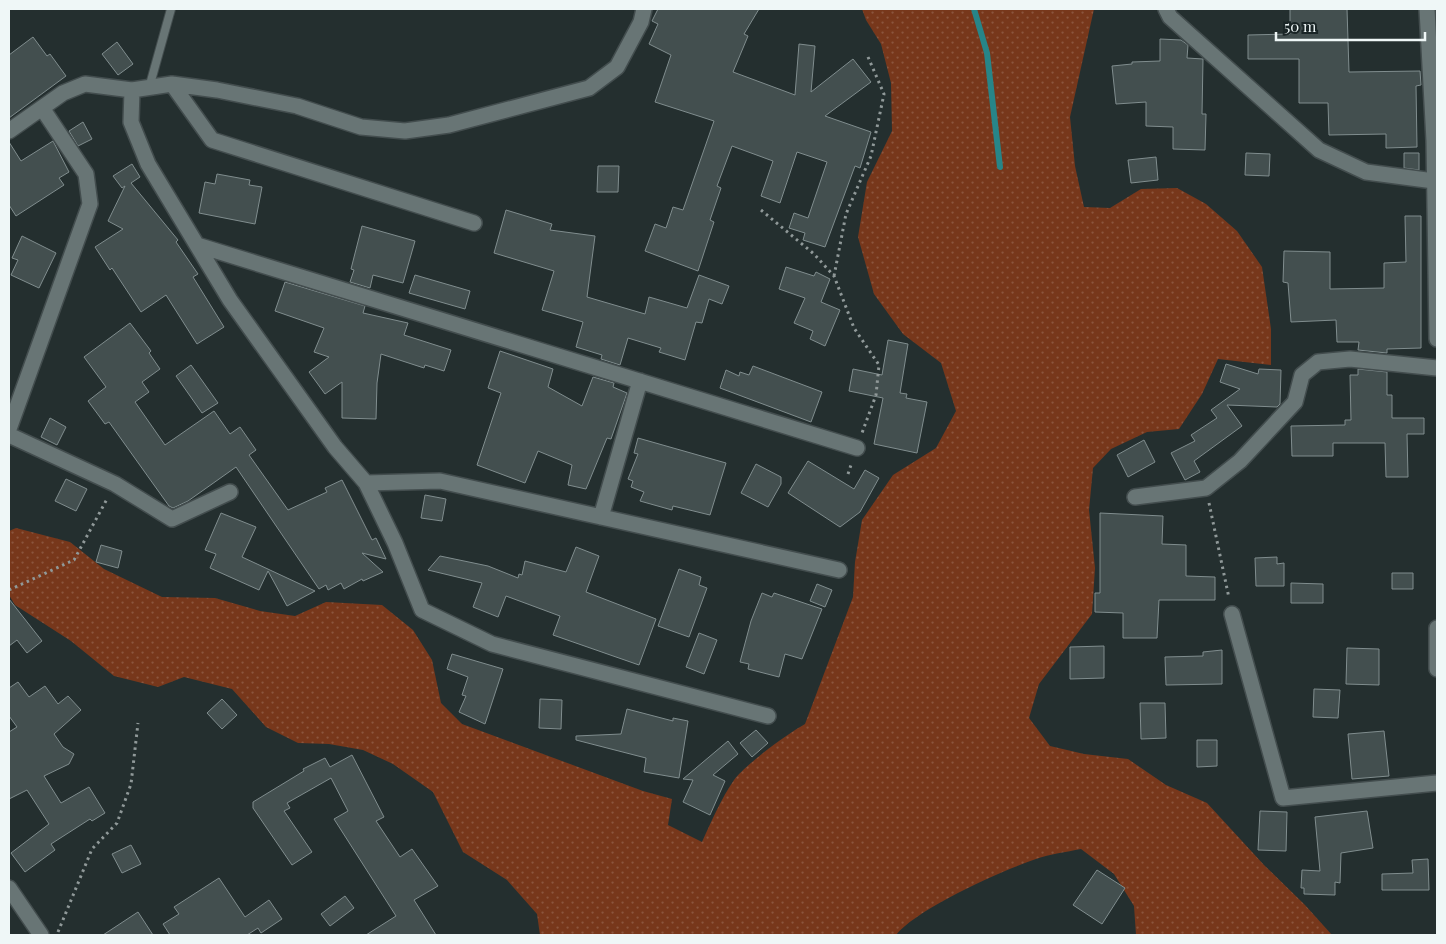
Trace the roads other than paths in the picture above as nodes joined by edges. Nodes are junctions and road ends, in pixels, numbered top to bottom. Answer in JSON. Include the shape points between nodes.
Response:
{"nodes":[{"id":1,"x":171,"y":9,"type":"edge"},
{"id":2,"x":644,"y":9,"type":"edge"},
{"id":3,"x":1166,"y":9,"type":"edge"},
{"id":4,"x":1427,"y":9,"type":"edge"},
{"id":5,"x":172,"y":84,"type":"junction"},
{"id":6,"x":149,"y":88,"type":"junction"},
{"id":7,"x":132,"y":90,"type":"junction"},
{"id":8,"x":42,"y":108,"type":"junction"},
{"id":9,"x":9,"y":131,"type":"edge"},
{"id":10,"x":1434,"y":181,"type":"junction"},
{"id":11,"x":1436,"y":217,"type":"edge"},
{"id":12,"x":474,"y":223,"type":"dead end"},
{"id":13,"x":197,"y":245,"type":"junction"},
{"id":14,"x":1437,"y":339,"type":"edge"},
{"id":15,"x":1437,"y":368,"type":"edge"},
{"id":16,"x":640,"y":381,"type":"junction"},
{"id":17,"x":9,"y":429,"type":"edge"},
{"id":18,"x":9,"y":435,"type":"edge"},
{"id":19,"x":857,"y":448,"type":"road end"},
{"id":20,"x":366,"y":483,"type":"junction"},
{"id":21,"x":230,"y":492,"type":"dead end"},
{"id":22,"x":1135,"y":497,"type":"dead end"},
{"id":23,"x":601,"y":517,"type":"junction"},
{"id":24,"x":839,"y":570,"type":"dead end"},
{"id":25,"x":1232,"y":614,"type":"road end"},
{"id":26,"x":1437,"y":628,"type":"edge"},
{"id":27,"x":1437,"y":669,"type":"edge"},
{"id":28,"x":768,"y":716,"type":"dead end"},
{"id":29,"x":1437,"y":783,"type":"edge"},
{"id":30,"x":9,"y":888,"type":"edge"},
{"id":31,"x":41,"y":935,"type":"edge"}],
"edges":[{"from":1,"to":6,"type":"lane"},
{"from":2,"to":5,"type":"street","via":[[641,22],[617,67],[589,88],[449,125],[406,130],[361,127],[297,106]]},
{"from":3,"to":10,"type":"street","via":[[1319,150],[1366,172]]},
{"from":4,"to":10,"type":"street"},
{"from":5,"to":6,"type":"street"},
{"from":5,"to":12,"type":"street","via":[[212,140]]},
{"from":6,"to":7,"type":"street"},
{"from":7,"to":8,"type":"street","via":[[85,84],[63,93]]},
{"from":7,"to":13,"type":"street","via":[[131,122],[148,164]]},
{"from":8,"to":9,"type":"street"},
{"from":8,"to":17,"type":"street","via":[[86,174],[90,204]]},
{"from":10,"to":11,"type":"street"},
{"from":11,"to":14,"type":"street"},
{"from":13,"to":16,"type":"street"},
{"from":13,"to":20,"type":"street","via":[[230,300],[335,447]]},
{"from":15,"to":22,"type":"street","via":[[1350,359],[1318,362],[1302,375],[1295,402],[1240,460],[1206,488]]},
{"from":16,"to":19,"type":"street"},
{"from":16,"to":23,"type":"street"},
{"from":18,"to":21,"type":"street","via":[[115,484],[172,518]]},
{"from":20,"to":23,"type":"street","via":[[440,481]]},
{"from":20,"to":28,"type":"street","via":[[396,543],[422,610],[492,644]]},
{"from":23,"to":24,"type":"street"},
{"from":25,"to":29,"type":"street","via":[[1283,798]]},
{"from":26,"to":27,"type":"street"},
{"from":30,"to":31,"type":"street"}]}
